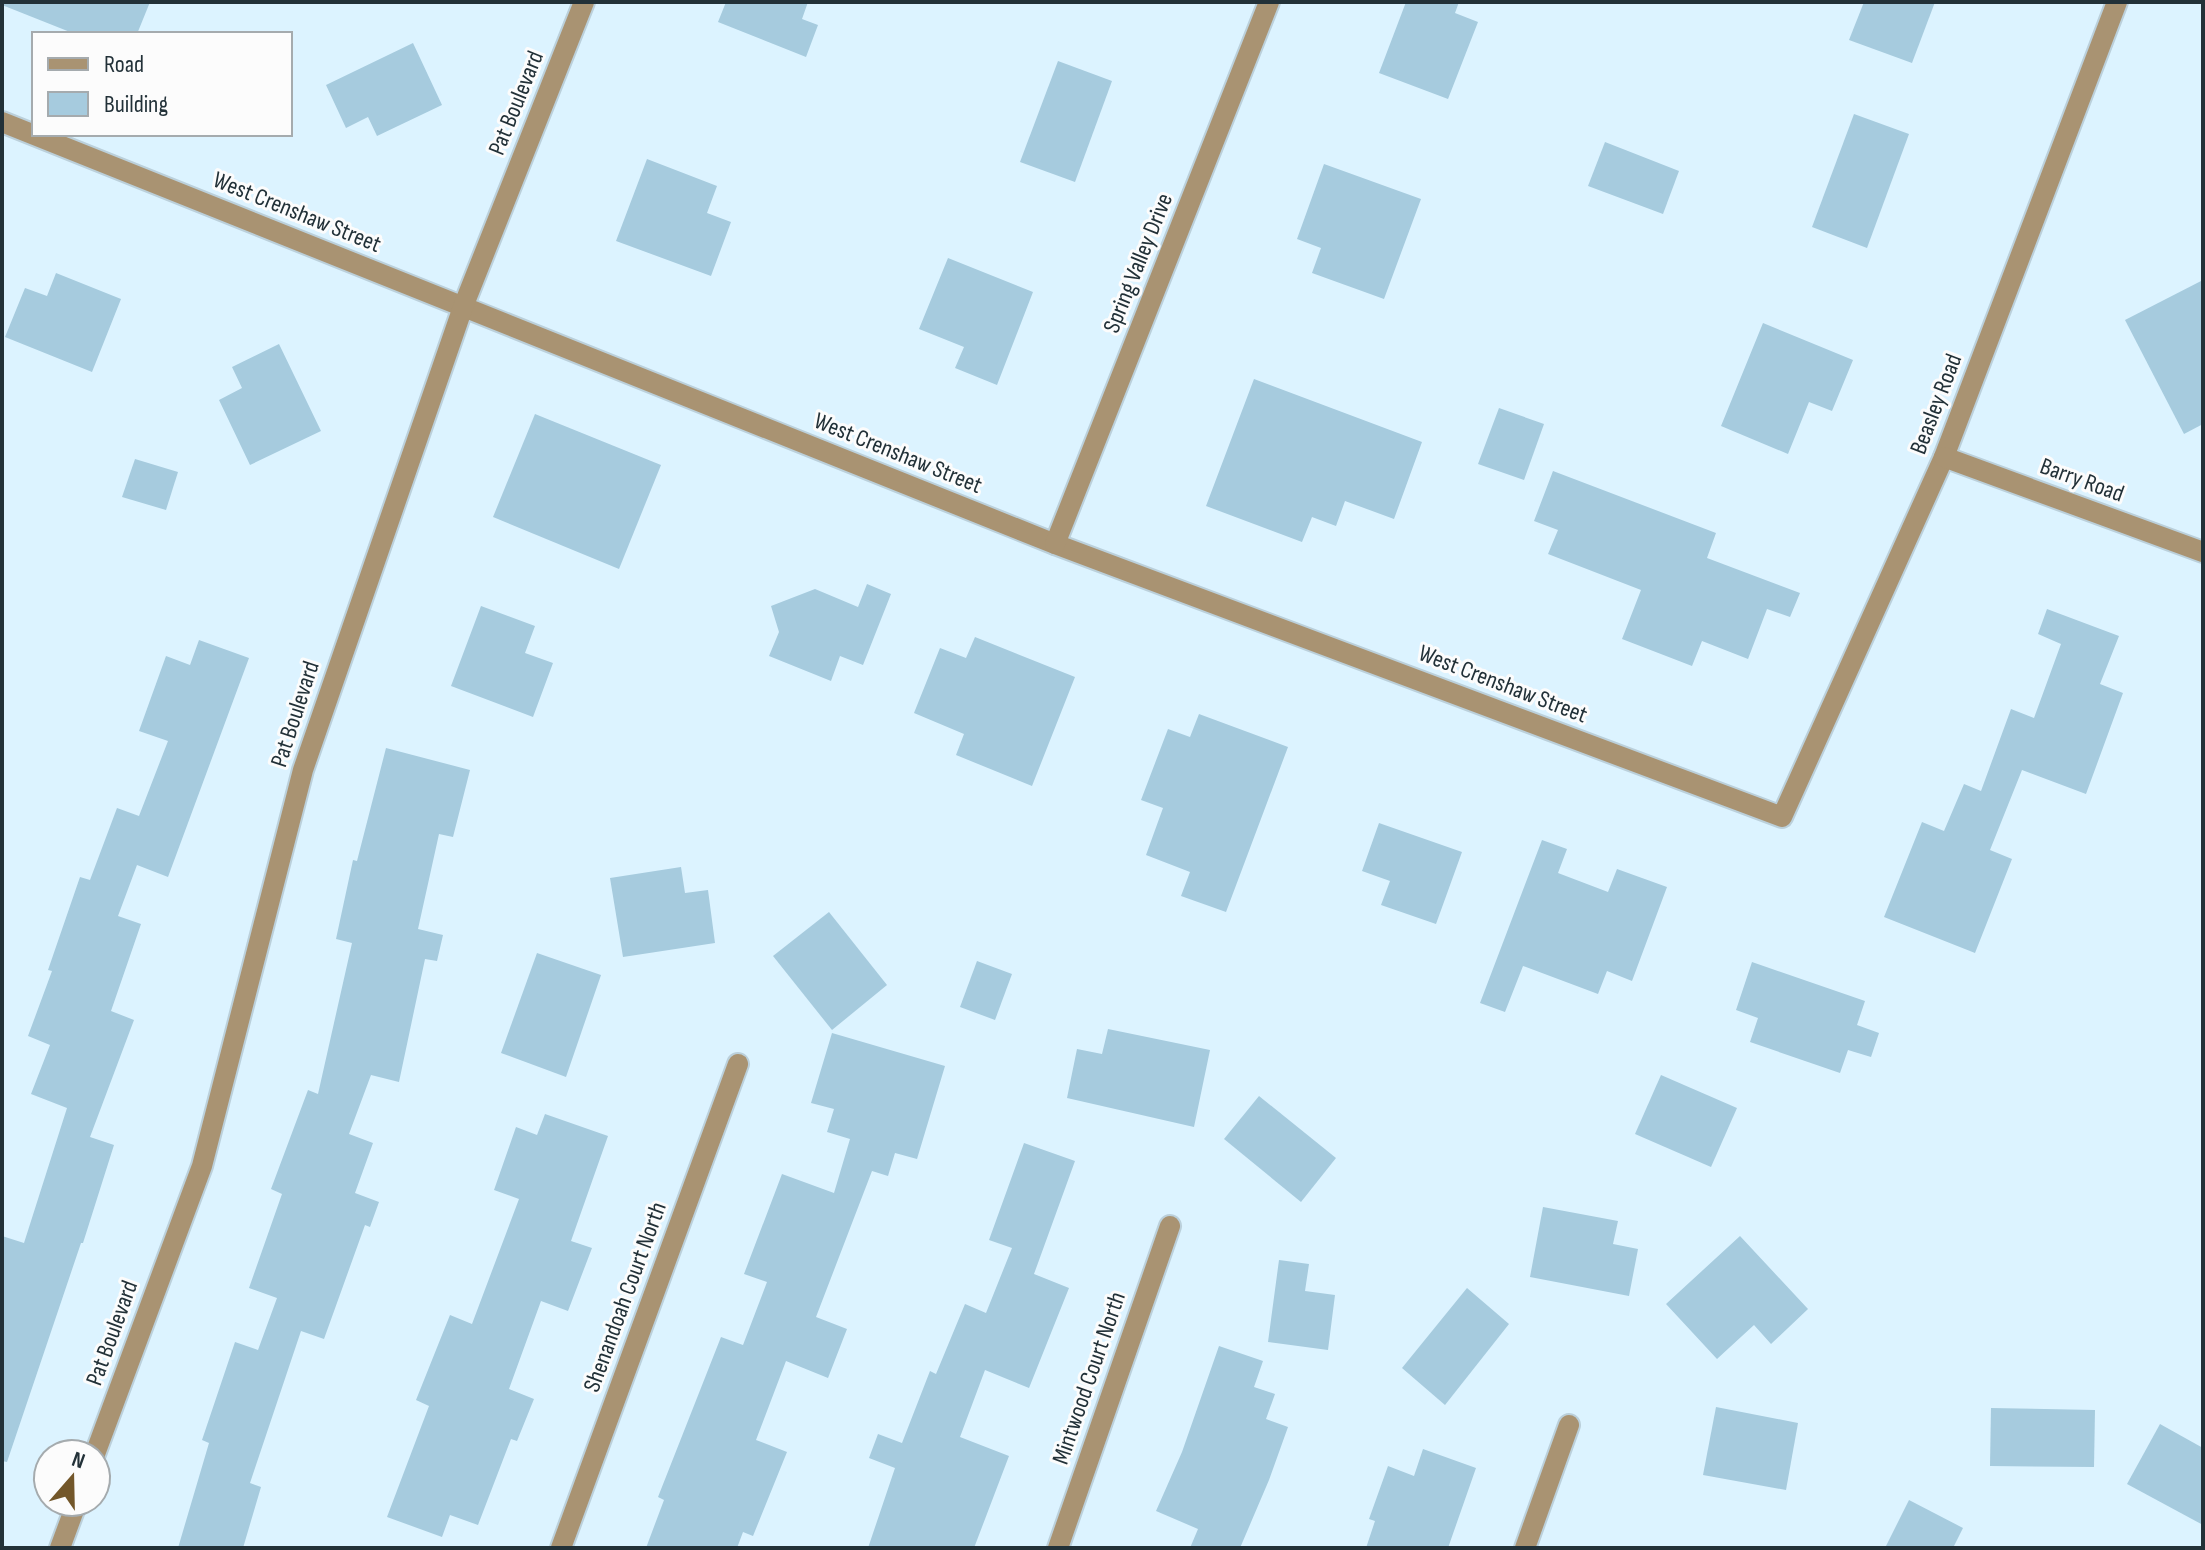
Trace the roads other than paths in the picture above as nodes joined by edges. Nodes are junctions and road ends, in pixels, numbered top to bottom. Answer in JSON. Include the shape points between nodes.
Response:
{"nodes":[{"id":1,"x":584,"y":2,"type":"edge"},
{"id":2,"x":1269,"y":2,"type":"edge"},
{"id":3,"x":2117,"y":2,"type":"edge"},
{"id":4,"x":2,"y":122,"type":"edge"},
{"id":5,"x":32,"y":134,"type":"edge"},
{"id":6,"x":37,"y":136,"type":"edge"},
{"id":7,"x":463,"y":307,"type":"junction"},
{"id":8,"x":1944,"y":457,"type":"junction"},
{"id":9,"x":1055,"y":544,"type":"junction"},
{"id":10,"x":2203,"y":552,"type":"edge"},
{"id":11,"x":1782,"y":817,"type":"joint"},
{"id":12,"x":738,"y":1064,"type":"dead end"},
{"id":13,"x":1170,"y":1226,"type":"dead end"},
{"id":14,"x":1569,"y":1425,"type":"dead end"},
{"id":15,"x":101,"y":1438,"type":"edge"},
{"id":16,"x":71,"y":1518,"type":"edge"},
{"id":17,"x":60,"y":1548,"type":"edge"},
{"id":18,"x":561,"y":1548,"type":"edge"},
{"id":19,"x":1058,"y":1548,"type":"edge"},
{"id":20,"x":1525,"y":1548,"type":"edge"}],
"edges":[{"from":1,"to":7,"type":"street","name":"Pat Boulevard"},
{"from":2,"to":9,"type":"street","name":"Spring Valley Drive"},
{"from":3,"to":8,"type":"street","name":"Beasley Road"},
{"from":4,"to":5,"type":"street","name":"West Crenshaw Street"},
{"from":6,"to":7,"type":"street","name":"West Crenshaw Street"},
{"from":7,"to":9,"type":"street","name":"West Crenshaw Street"},
{"from":7,"to":15,"type":"street","name":"Pat Boulevard","via":[[303,770],[202,1166]]},
{"from":8,"to":10,"type":"street","name":"Barry Road"},
{"from":8,"to":11,"type":"street","name":"Beasley Road"},
{"from":9,"to":11,"type":"street","name":"West Crenshaw Street"},
{"from":12,"to":18,"type":"street","name":"Shenandoah Court North"},
{"from":13,"to":19,"type":"street","name":"Mintwood Court North"},
{"from":14,"to":20,"type":"street"},
{"from":16,"to":17,"type":"street"}]}
